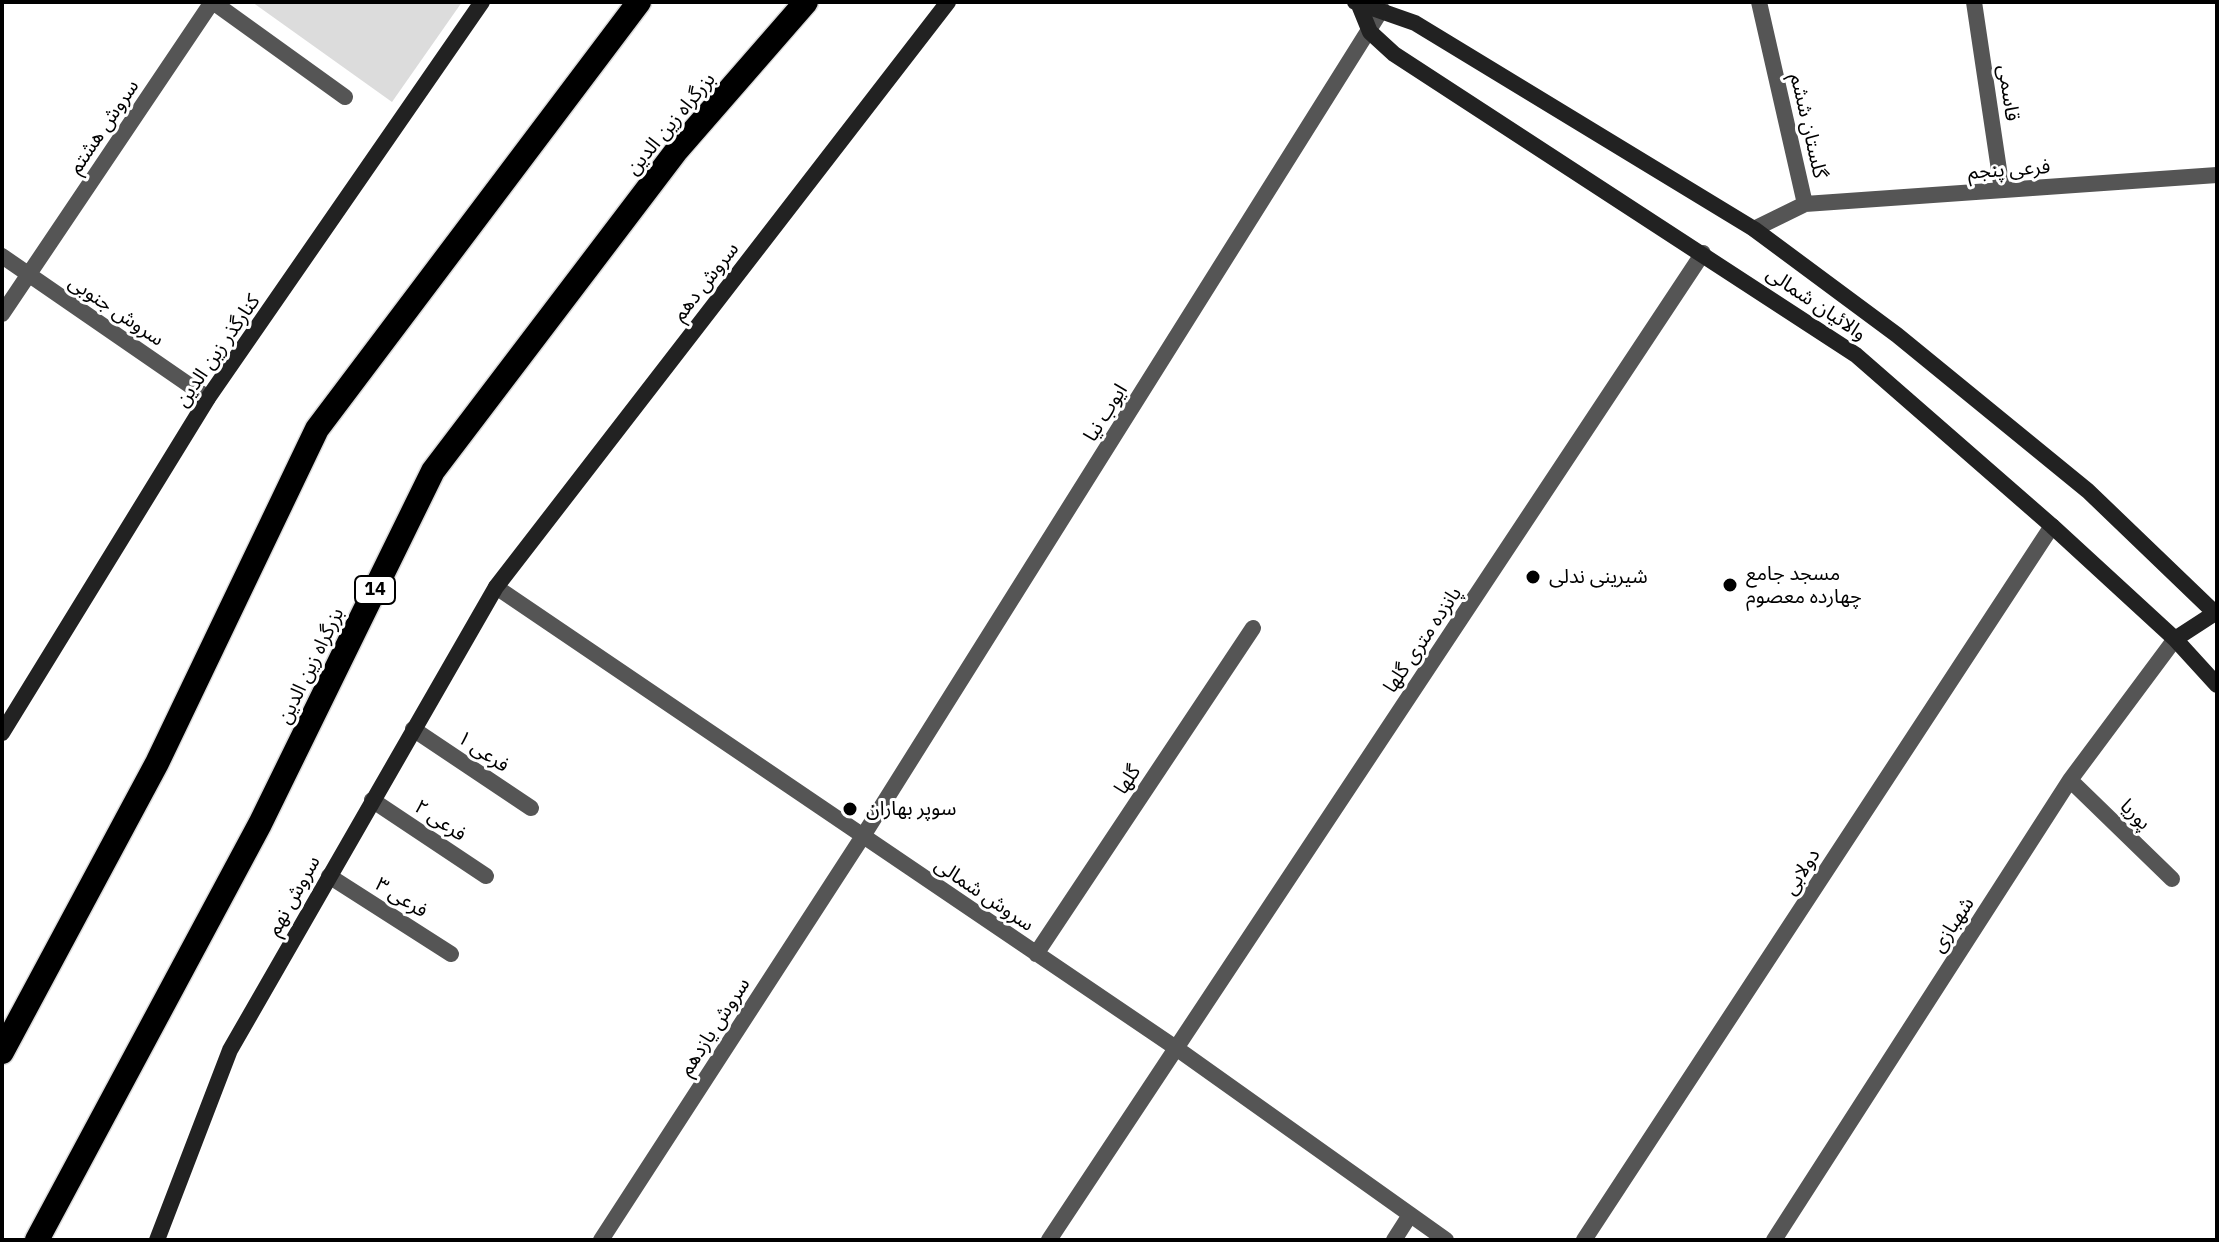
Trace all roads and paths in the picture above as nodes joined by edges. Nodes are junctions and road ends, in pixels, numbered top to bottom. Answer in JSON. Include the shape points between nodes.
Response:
{"nodes":[{"id":1,"x":212,"y":2,"type":"edge"},
{"id":2,"x":482,"y":2,"type":"edge"},
{"id":3,"x":639,"y":2,"type":"edge"},
{"id":4,"x":806,"y":2,"type":"edge"},
{"id":5,"x":948,"y":2,"type":"edge"},
{"id":6,"x":1759,"y":2,"type":"edge"},
{"id":7,"x":1974,"y":2,"type":"edge"},
{"id":8,"x":1357,"y":3,"type":"edge"},
{"id":9,"x":1382,"y":9,"type":"junction"},
{"id":10,"x":1370,"y":32,"type":"junction"},
{"id":11,"x":345,"y":97,"type":"dead end"},
{"id":12,"x":2217,"y":175,"type":"edge"},
{"id":13,"x":2002,"y":190,"type":"junction"},
{"id":14,"x":1805,"y":204,"type":"junction"},
{"id":15,"x":1754,"y":229,"type":"junction"},
{"id":16,"x":1703,"y":253,"type":"junction"},
{"id":17,"x":2,"y":256,"type":"edge"},
{"id":18,"x":28,"y":274,"type":"junction"},
{"id":19,"x":2,"y":314,"type":"edge"},
{"id":20,"x":208,"y":398,"type":"junction"},
{"id":21,"x":2052,"y":526,"type":"junction"},
{"id":22,"x":496,"y":587,"type":"junction"},
{"id":23,"x":2216,"y":614,"type":"edge"},
{"id":24,"x":1253,"y":628,"type":"dead end"},
{"id":25,"x":2175,"y":639,"type":"junction"},
{"id":26,"x":2217,"y":685,"type":"edge"},
{"id":27,"x":413,"y":729,"type":"junction"},
{"id":28,"x":2,"y":733,"type":"edge"},
{"id":29,"x":2070,"y":780,"type":"junction"},
{"id":30,"x":372,"y":800,"type":"junction"},
{"id":31,"x":531,"y":808,"type":"dead end"},
{"id":32,"x":863,"y":836,"type":"junction"},
{"id":33,"x":329,"y":876,"type":"junction"},
{"id":34,"x":486,"y":876,"type":"dead end"},
{"id":35,"x":2172,"y":879,"type":"dead end"},
{"id":36,"x":451,"y":954,"type":"dead end"},
{"id":37,"x":1036,"y":954,"type":"junction"},
{"id":38,"x":1176,"y":1048,"type":"junction"},
{"id":39,"x":2,"y":1052,"type":"edge"},
{"id":40,"x":1410,"y":1215,"type":"junction"},
{"id":41,"x":42,"y":1233,"type":"edge"},
{"id":42,"x":157,"y":1240,"type":"edge"},
{"id":43,"x":601,"y":1240,"type":"edge"},
{"id":44,"x":1049,"y":1240,"type":"edge"},
{"id":45,"x":1394,"y":1240,"type":"edge"},
{"id":46,"x":1446,"y":1240,"type":"edge"},
{"id":47,"x":1584,"y":1240,"type":"edge"},
{"id":48,"x":1774,"y":1240,"type":"edge"}],
"edges":[{"from":1,"to":11,"type":"street"},
{"from":1,"to":18,"type":"street","name":"سروش هشتم"},
{"from":2,"to":20,"type":"main road","name":"کنارگذر زین الدین"},
{"from":3,"to":39,"type":"highway","via":[[317,429],[157,763]]},
{"from":4,"to":41,"type":"highway","name":"بزرگراه زین الدین","number":"14","via":[[677,150],[433,471],[260,824]]},
{"from":5,"to":22,"type":"main road","name":"سروش دهم"},
{"from":6,"to":14,"type":"street","name":"گلستان ششم"},
{"from":7,"to":13,"type":"street","name":"قاسمی"},
{"from":8,"to":9,"type":"main road","name":"والائیان شمالی"},
{"from":8,"to":10,"type":"main road","name":"والائیان شمالی"},
{"from":9,"to":10,"type":"street","name":"ایوب نیا"},
{"from":9,"to":15,"type":"main road","name":"والائیان شمالی","via":[[1415,23]]},
{"from":10,"to":16,"type":"main road","name":"والائیان شمالی","via":[[1394,54]]},
{"from":10,"to":32,"type":"street","name":"ایوب نیا"},
{"from":12,"to":13,"type":"street","name":"فرعی پنجم"},
{"from":13,"to":14,"type":"street","name":"فرعی پنجم"},
{"from":14,"to":15,"type":"street","name":"گلستان ششم"},
{"from":15,"to":23,"type":"main road","name":"والائیان شمالی","via":[[1897,335],[2088,491]]},
{"from":16,"to":21,"type":"main road","name":"والائیان شمالی","via":[[1856,355]]},
{"from":16,"to":38,"type":"street","name":"پانزده متری گلها"},
{"from":17,"to":18,"type":"street","name":"سروش جنوبی"},
{"from":18,"to":19,"type":"street","name":"سروش هشتم"},
{"from":18,"to":20,"type":"street","name":"سروش جنوبی"},
{"from":20,"to":28,"type":"main road","name":"کنارگذر زین الدین"},
{"from":21,"to":25,"type":"main road","name":"والائیان شمالی"},
{"from":21,"to":47,"type":"street","name":"دولابی"},
{"from":22,"to":27,"type":"main road","name":"سروش نهم"},
{"from":22,"to":32,"type":"street","name":"سروش شمالی"},
{"from":23,"to":25,"type":"main road"},
{"from":24,"to":37,"type":"street","name":"گلها"},
{"from":25,"to":26,"type":"main road","name":"والائیان شمالی"},
{"from":25,"to":29,"type":"street","name":"شهبازی"},
{"from":27,"to":30,"type":"main road","name":"سروش نهم"},
{"from":27,"to":31,"type":"street","name":"فرعی ۱"},
{"from":29,"to":35,"type":"street","name":"پوریا"},
{"from":29,"to":48,"type":"street","name":"شهبازی"},
{"from":30,"to":33,"type":"main road","name":"سروش نهم"},
{"from":30,"to":34,"type":"street","name":"فرعی ۲"},
{"from":32,"to":37,"type":"street","name":"سروش شمالی"},
{"from":32,"to":43,"type":"street","name":"سروش یازدهم"},
{"from":33,"to":36,"type":"street","name":"فرعی ۳"},
{"from":33,"to":42,"type":"main road","name":"سروش نهم","via":[[230,1050]]},
{"from":37,"to":38,"type":"street","name":"سروش شمالی"},
{"from":38,"to":40,"type":"street","name":"سروش شمالی"},
{"from":38,"to":44,"type":"street"},
{"from":40,"to":45,"type":"street"},
{"from":40,"to":46,"type":"street","name":"سروش شمالی"}]}
